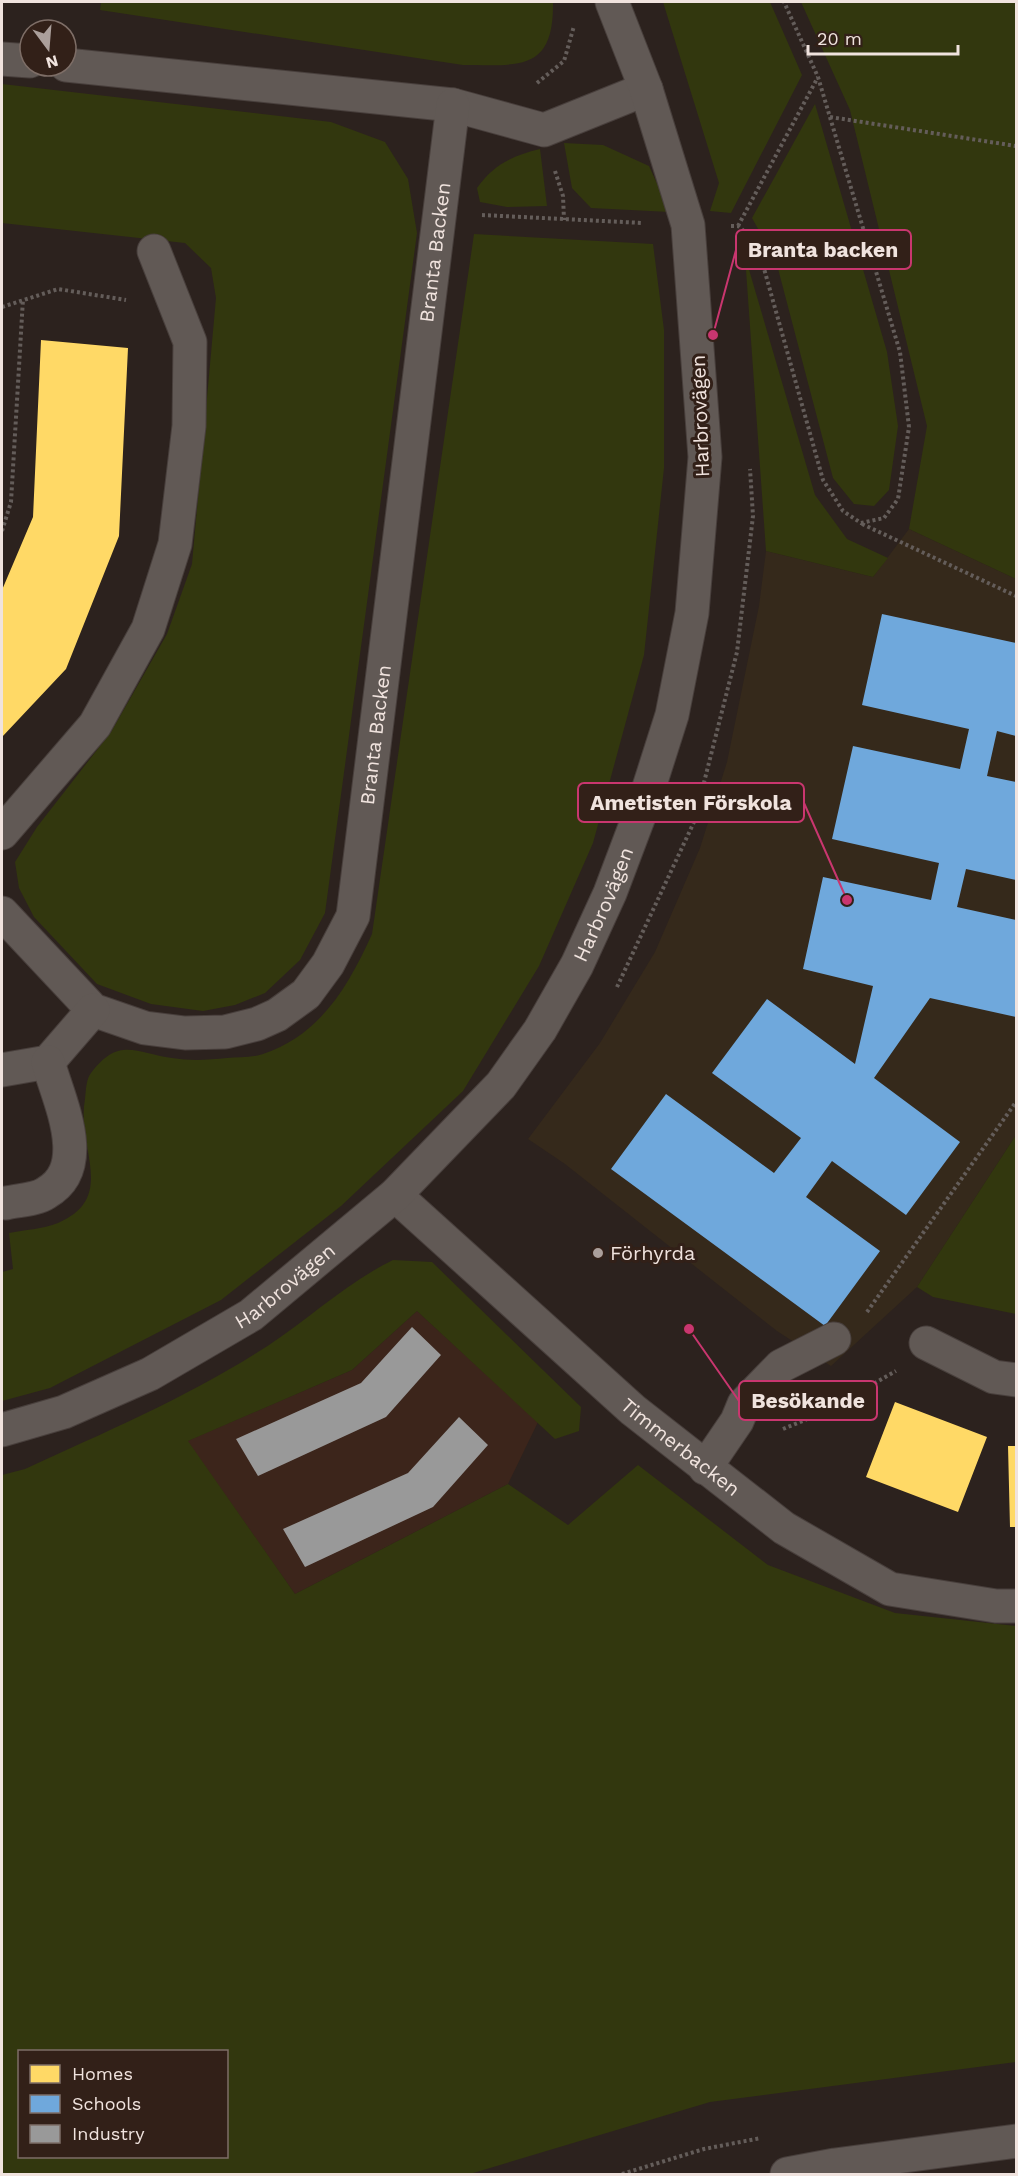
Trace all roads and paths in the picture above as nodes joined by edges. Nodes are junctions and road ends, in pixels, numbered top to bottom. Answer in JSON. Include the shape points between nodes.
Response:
{"nodes":[{"id":1,"x":612,"y":2,"type":"edge"},
{"id":2,"x":784,"y":2,"type":"edge"},
{"id":3,"x":576,"y":16,"type":"dead end"},
{"id":4,"x":2,"y":58,"type":"edge"},
{"id":5,"x":18,"y":60,"type":"edge"},
{"id":6,"x":78,"y":66,"type":"edge"},
{"id":7,"x":818,"y":77,"type":"junction"},
{"id":8,"x":646,"y":88,"type":"junction"},
{"id":9,"x":453,"y":105,"type":"junction"},
{"id":10,"x":830,"y":117,"type":"junction"},
{"id":11,"x":544,"y":130,"type":"junction"},
{"id":12,"x":1017,"y":146,"type":"edge"},
{"id":13,"x":440,"y":213,"type":"junction"},
{"id":14,"x":564,"y":220,"type":"junction"},
{"id":15,"x":688,"y":225,"type":"junction"},
{"id":16,"x":738,"y":226,"type":"junction"},
{"id":17,"x":731,"y":237,"type":"dead end"},
{"id":18,"x":154,"y":251,"type":"dead end"},
{"id":19,"x":170,"y":291,"type":"junction"},
{"id":20,"x":23,"y":299,"type":"junction"},
{"id":21,"x":2,"y":307,"type":"edge"},
{"id":22,"x":750,"y":458,"type":"dead end"},
{"id":23,"x":861,"y":523,"type":"junction"},
{"id":24,"x":2,"y":531,"type":"edge"},
{"id":25,"x":1017,"y":596,"type":"edge"},
{"id":26,"x":2,"y":833,"type":"edge"},
{"id":27,"x":2,"y":913,"type":"edge"},
{"id":28,"x":613,"y":992,"type":"dead end"},
{"id":29,"x":93,"y":1010,"type":"junction"},
{"id":30,"x":48,"y":1062,"type":"junction"},
{"id":31,"x":2,"y":1070,"type":"edge"},
{"id":32,"x":1017,"y":1102,"type":"edge"},
{"id":33,"x":395,"y":1195,"type":"junction"},
{"id":34,"x":6,"y":1203,"type":"dead end"},
{"id":35,"x":834,"y":1339,"type":"joint"},
{"id":36,"x":926,"y":1343,"type":"joint"},
{"id":37,"x":1017,"y":1380,"type":"edge"},
{"id":38,"x":2,"y":1430,"type":"edge"},
{"id":39,"x":780,"y":1431,"type":"dead end"},
{"id":40,"x":705,"y":1468,"type":"junction"},
{"id":41,"x":1017,"y":1606,"type":"edge"},
{"id":42,"x":1017,"y":2141,"type":"edge"},
{"id":43,"x":787,"y":2175,"type":"edge"}],
"edges":[{"from":1,"to":8,"type":"street","name":"Harbrovägen"},
{"from":2,"to":7,"type":"path"},
{"from":3,"to":11,"type":"path","via":[[564,61],[531,88]]},
{"from":4,"to":5,"type":"street"},
{"from":6,"to":9,"type":"street"},
{"from":7,"to":10,"type":"path"},
{"from":7,"to":16,"type":"path"},
{"from":8,"to":11,"type":"street"},
{"from":8,"to":15,"type":"street","name":"Harbrovägen"},
{"from":9,"to":11,"type":"street"},
{"from":9,"to":13,"type":"street","name":"Branta Backen"},
{"from":10,"to":12,"type":"path"},
{"from":10,"to":23,"type":"path","via":[[900,352],[909,427],[898,499],[884,518]]},
{"from":11,"to":14,"type":"path","via":[[563,196]]},
{"from":13,"to":14,"type":"path"},
{"from":13,"to":29,"type":"street","name":"Branta Backen","via":[[353,916],[328,964],[306,993],[277,1015],[257,1024],[225,1032],[185,1033],[145,1028]]},
{"from":14,"to":15,"type":"path"},
{"from":15,"to":33,"type":"street","name":"Harbrovägen","via":[[705,457],[692,612],[668,726],[610,893],[577,965],[540,1030],[501,1085]]},
{"from":16,"to":17,"type":"path","via":[[729,226]]},
{"from":16,"to":23,"type":"path","via":[[750,237],[763,265],[823,480],[843,511]]},
{"from":18,"to":19,"type":"street"},
{"from":19,"to":20,"type":"path","via":[[133,301],[58,289]]},
{"from":19,"to":26,"type":"street","via":[[190,342],[189,426],[175,544],[148,629],[95,725]]},
{"from":20,"to":21,"type":"path"},
{"from":20,"to":24,"type":"path","via":[[11,502]]},
{"from":22,"to":28,"type":"path","via":[[753,516],[738,652],[694,822]]},
{"from":23,"to":25,"type":"path"},
{"from":27,"to":29,"type":"street","name":"Branta Backen"},
{"from":29,"to":30,"type":"street"},
{"from":30,"to":31,"type":"street"},
{"from":30,"to":34,"type":"street","via":[[69,1138],[70,1165],[61,1182],[45,1194]]},
{"from":32,"to":35,"type":"path","via":[[858,1326]]},
{"from":33,"to":38,"type":"street","name":"Harbrovägen","via":[[251,1315],[150,1374],[64,1412]]},
{"from":33,"to":40,"type":"street","name":"Timmerbacken","via":[[633,1410]]},
{"from":35,"to":40,"type":"street","via":[[781,1366],[744,1404]]},
{"from":36,"to":37,"type":"street","via":[[994,1377]]},
{"from":36,"to":39,"type":"path","via":[[898,1371]]},
{"from":40,"to":41,"type":"street","name":"Timmerbacken","via":[[784,1528],[890,1589]]},
{"from":42,"to":43,"type":"street"}]}
